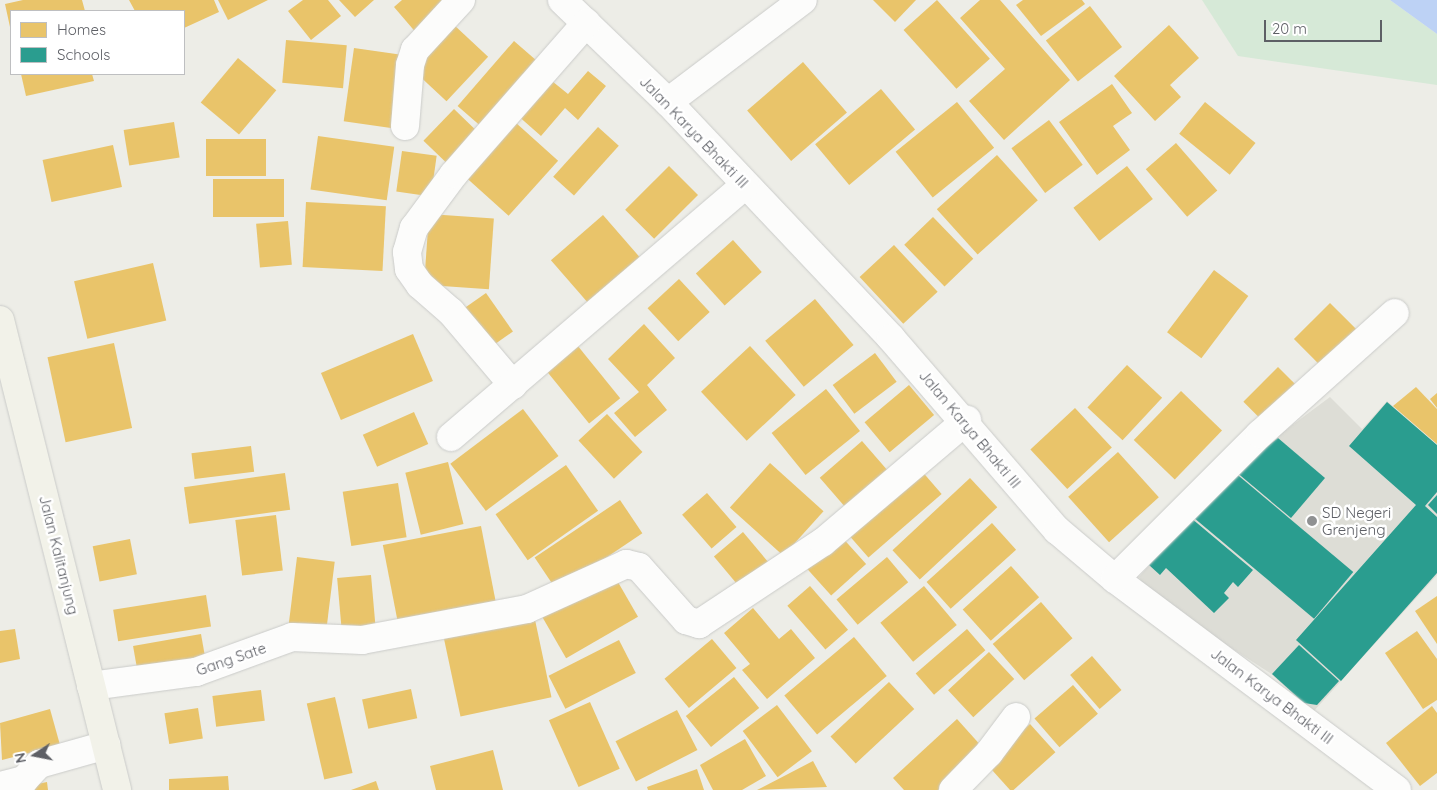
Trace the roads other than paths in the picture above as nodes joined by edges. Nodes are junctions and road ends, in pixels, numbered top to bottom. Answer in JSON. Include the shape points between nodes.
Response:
{"nodes":[{"id":1,"x":461,"y":0,"type":"edge"},
{"id":2,"x":562,"y":0,"type":"edge"},
{"id":3,"x":803,"y":0,"type":"edge"},
{"id":4,"x":586,"y":23,"type":"junction"},
{"id":5,"x":668,"y":102,"type":"junction"},
{"id":6,"x":405,"y":126,"type":"dead end"},
{"id":7,"x":745,"y":186,"type":"junction"},
{"id":8,"x":1395,"y":313,"type":"dead end"},
{"id":9,"x":0,"y":320,"type":"edge"},
{"id":10,"x":513,"y":384,"type":"junction"},
{"id":11,"x":966,"y":420,"type":"junction"},
{"id":12,"x":451,"y":437,"type":"dead end"},
{"id":13,"x":1116,"y":579,"type":"junction"},
{"id":14,"x":91,"y":686,"type":"junction"},
{"id":15,"x":1016,"y":717,"type":"dead end"},
{"id":16,"x":106,"y":745,"type":"junction"},
{"id":17,"x":0,"y":786,"type":"edge"},
{"id":18,"x":1380,"y":786,"type":"edge"},
{"id":19,"x":117,"y":790,"type":"edge"},
{"id":20,"x":953,"y":790,"type":"edge"}],
"edges":[{"from":1,"to":6,"type":"street","via":[[415,50],[410,66]]},
{"from":2,"to":4,"type":"street","name":"Jalan Karya Bhakti III"},
{"from":3,"to":5,"type":"street"},
{"from":4,"to":5,"type":"street","name":"Jalan Karya Bhakti III"},
{"from":4,"to":10,"type":"street","via":[[454,174],[414,228],[407,252],[409,269],[420,285],[451,312]]},
{"from":5,"to":7,"type":"street","name":"Jalan Karya Bhakti III"},
{"from":7,"to":10,"type":"street"},
{"from":7,"to":11,"type":"street","name":"Jalan Karya Bhakti III"},
{"from":8,"to":13,"type":"street","via":[[1260,434]]},
{"from":9,"to":14,"type":"main road","name":"Jalan Kalitanjung"},
{"from":10,"to":12,"type":"street"},
{"from":11,"to":13,"type":"street","name":"Jalan Karya Bhakti III","via":[[1008,476],[1058,530]]},
{"from":11,"to":14,"type":"street","name":"Gang Sate","via":[[823,542],[699,624],[686,620],[638,567],[626,564],[527,609],[340,642],[292,637],[196,672]]},
{"from":13,"to":18,"type":"street","name":"Jalan Karya Bhakti III"},
{"from":14,"to":16,"type":"main road","name":"Jalan Kalitanjung"},
{"from":15,"to":20,"type":"street","via":[[989,753]]},
{"from":16,"to":17,"type":"street","via":[[39,764],[24,780]]},
{"from":16,"to":19,"type":"main road","name":"Jalan Kalitanjung"}]}
